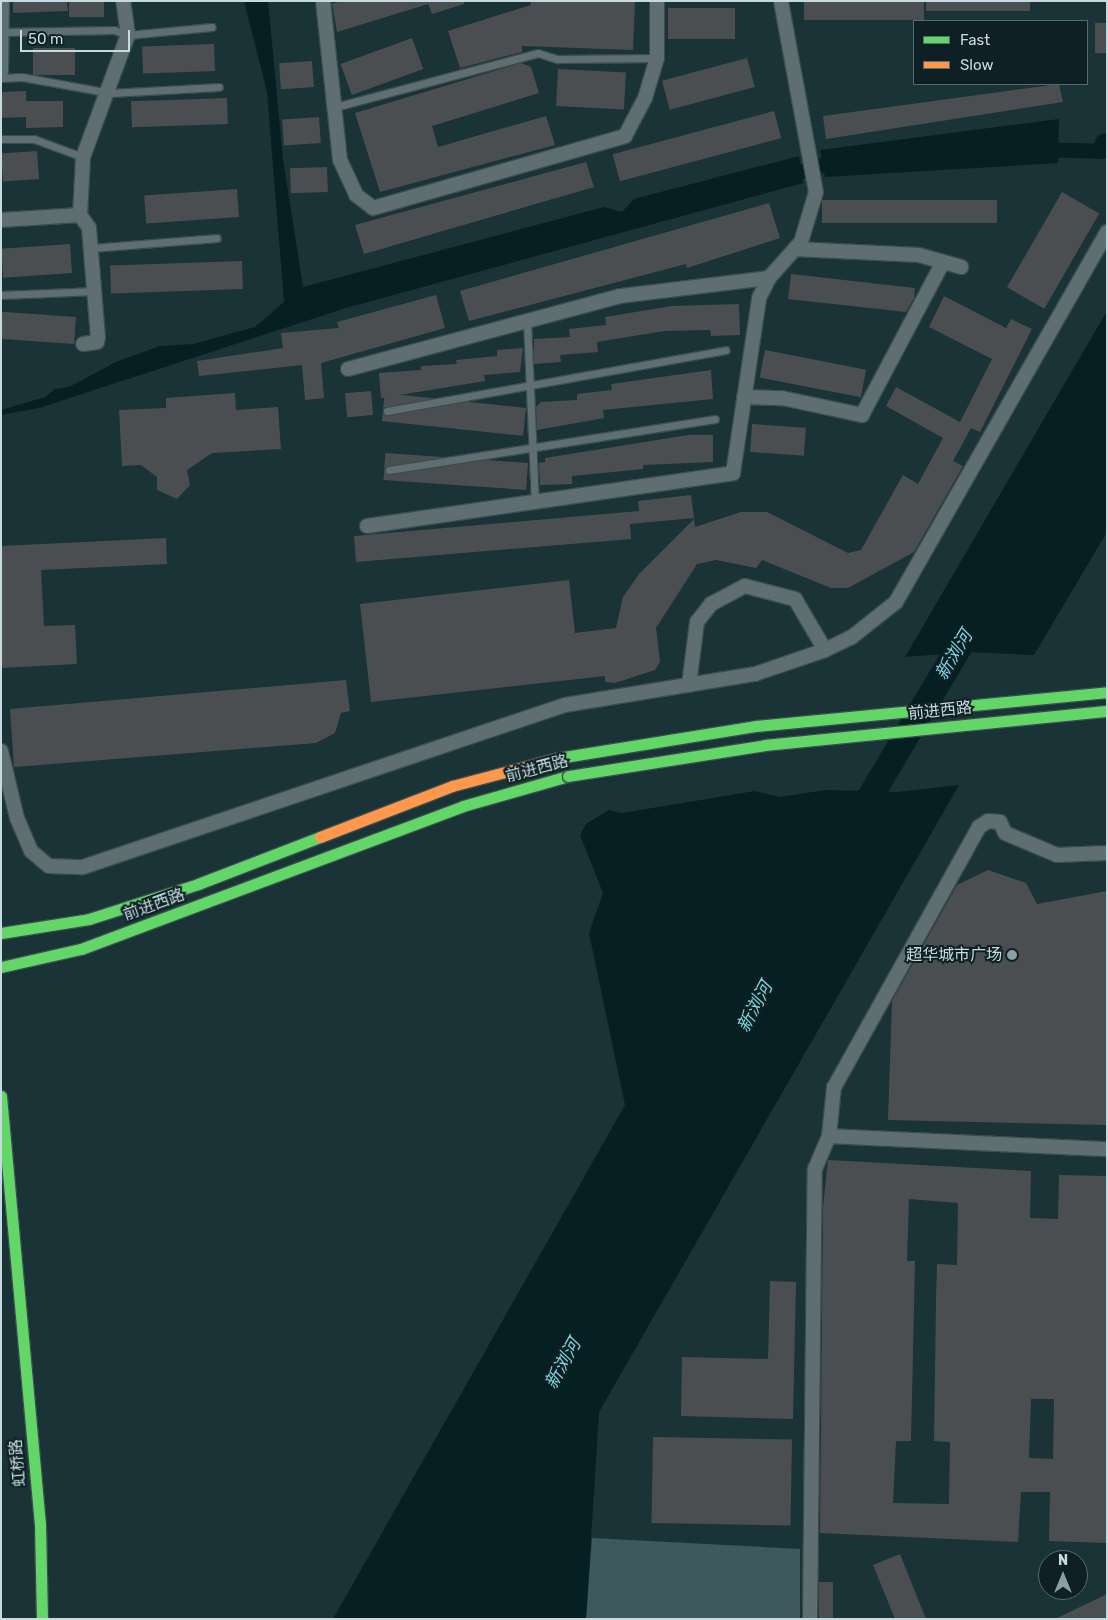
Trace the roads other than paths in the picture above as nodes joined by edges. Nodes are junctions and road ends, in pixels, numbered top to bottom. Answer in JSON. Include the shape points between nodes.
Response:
{"nodes":[{"id":1,"x":2,"y":1,"type":"edge"},
{"id":2,"x":123,"y":1,"type":"edge"},
{"id":3,"x":323,"y":1,"type":"edge"},
{"id":4,"x":657,"y":1,"type":"edge"},
{"id":5,"x":781,"y":1,"type":"edge"},
{"id":6,"x":212,"y":27,"type":"dead end"},
{"id":7,"x":4,"y":32,"type":"junction"},
{"id":8,"x":128,"y":35,"type":"junction"},
{"id":9,"x":657,"y":58,"type":"junction"},
{"id":10,"x":1,"y":72,"type":"edge"},
{"id":11,"x":1,"y":78,"type":"edge"},
{"id":12,"x":219,"y":87,"type":"dead end"},
{"id":13,"x":110,"y":93,"type":"junction"},
{"id":14,"x":334,"y":107,"type":"junction"},
{"id":15,"x":1,"y":139,"type":"edge"},
{"id":16,"x":83,"y":157,"type":"junction"},
{"id":17,"x":80,"y":215,"type":"junction"},
{"id":18,"x":1,"y":220,"type":"edge"},
{"id":19,"x":1107,"y":232,"type":"edge"},
{"id":20,"x":217,"y":238,"type":"dead end"},
{"id":21,"x":92,"y":248,"type":"junction"},
{"id":22,"x":795,"y":249,"type":"junction"},
{"id":23,"x":943,"y":262,"type":"junction"},
{"id":24,"x":961,"y":267,"type":"dead end"},
{"id":25,"x":769,"y":278,"type":"junction"},
{"id":26,"x":96,"y":291,"type":"junction"},
{"id":27,"x":1,"y":295,"type":"edge"},
{"id":28,"x":527,"y":321,"type":"junction"},
{"id":29,"x":82,"y":344,"type":"dead end"},
{"id":30,"x":726,"y":350,"type":"dead end"},
{"id":31,"x":348,"y":369,"type":"dead end"},
{"id":32,"x":530,"y":385,"type":"junction"},
{"id":33,"x":744,"y":396,"type":"junction"},
{"id":34,"x":387,"y":411,"type":"dead end"},
{"id":35,"x":715,"y":419,"type":"dead end"},
{"id":36,"x":532,"y":450,"type":"junction"},
{"id":37,"x":389,"y":470,"type":"dead end"},
{"id":38,"x":535,"y":502,"type":"junction"},
{"id":39,"x":367,"y":526,"type":"dead end"},
{"id":40,"x":825,"y":650,"type":"junction"},
{"id":41,"x":689,"y":685,"type":"junction"},
{"id":42,"x":1107,"y":692,"type":"edge"},
{"id":43,"x":1107,"y":711,"type":"edge"},
{"id":44,"x":1,"y":751,"type":"edge"},
{"id":45,"x":1107,"y":853,"type":"edge"},
{"id":46,"x":1,"y":933,"type":"edge"},
{"id":47,"x":1,"y":967,"type":"edge"},
{"id":48,"x":1,"y":1096,"type":"edge"},
{"id":49,"x":829,"y":1136,"type":"junction"},
{"id":50,"x":1107,"y":1149,"type":"edge"},
{"id":51,"x":42,"y":1619,"type":"edge"},
{"id":52,"x":810,"y":1619,"type":"edge"}],
"edges":[{"from":1,"to":7,"type":"street"},
{"from":2,"to":8,"type":"street"},
{"from":3,"to":14,"type":"street"},
{"from":4,"to":9,"type":"street"},
{"from":5,"to":22,"type":"street","via":[[816,192]]},
{"from":6,"to":8,"type":"lane"},
{"from":7,"to":8,"type":"lane","via":[[114,30]]},
{"from":7,"to":10,"type":"street"},
{"from":8,"to":13,"type":"street"},
{"from":9,"to":14,"type":"lane","via":[[558,59],[538,53]]},
{"from":9,"to":14,"type":"street","via":[[645,98],[625,136],[374,208],[356,195],[340,160]]},
{"from":11,"to":13,"type":"lane","via":[[22,77]]},
{"from":12,"to":13,"type":"lane"},
{"from":13,"to":16,"type":"street"},
{"from":15,"to":16,"type":"lane","via":[[34,139]]},
{"from":16,"to":17,"type":"street"},
{"from":17,"to":18,"type":"street"},
{"from":17,"to":21,"type":"street","via":[[89,228]]},
{"from":19,"to":40,"type":"street","via":[[896,602],[852,636]]},
{"from":20,"to":21,"type":"lane"},
{"from":21,"to":26,"type":"street"},
{"from":22,"to":23,"type":"street","via":[[919,255]]},
{"from":22,"to":25,"type":"street"},
{"from":23,"to":24,"type":"street"},
{"from":23,"to":33,"type":"street","via":[[862,415],[782,398]]},
{"from":25,"to":28,"type":"street","via":[[620,296]]},
{"from":25,"to":33,"type":"street","via":[[759,298]]},
{"from":26,"to":27,"type":"lane"},
{"from":26,"to":29,"type":"street","via":[[97,342]]},
{"from":28,"to":31,"type":"street"},
{"from":28,"to":32,"type":"lane"},
{"from":30,"to":32,"type":"lane"},
{"from":32,"to":34,"type":"lane"},
{"from":32,"to":36,"type":"lane"},
{"from":33,"to":38,"type":"street","via":[[732,473]]},
{"from":35,"to":36,"type":"lane"},
{"from":36,"to":37,"type":"lane"},
{"from":36,"to":38,"type":"lane"},
{"from":38,"to":39,"type":"street"},
{"from":40,"to":41,"type":"street","via":[[755,674]]},
{"from":40,"to":41,"type":"street","via":[[795,599],[745,586],[711,604],[697,622]]},
{"from":41,"to":44,"type":"street","via":[[565,705],[82,867],[49,866],[31,851],[17,818]]},
{"from":42,"to":46,"type":"main road","name":"前进西路","via":[[756,726],[564,756],[452,786],[134,904],[89,918]]},
{"from":43,"to":47,"type":"main road","name":"前进西路","bridge":true,"via":[[765,745],[568,776],[463,806],[81,949]]},
{"from":45,"to":49,"type":"street","via":[[1057,855],[1005,833],[1000,822],[988,821],[979,827],[834,1087]]},
{"from":48,"to":51,"type":"main road","name":"虹桥路","via":[[40,1524]]},
{"from":49,"to":50,"type":"street"},
{"from":49,"to":52,"type":"street","via":[[815,1169]]}]}
